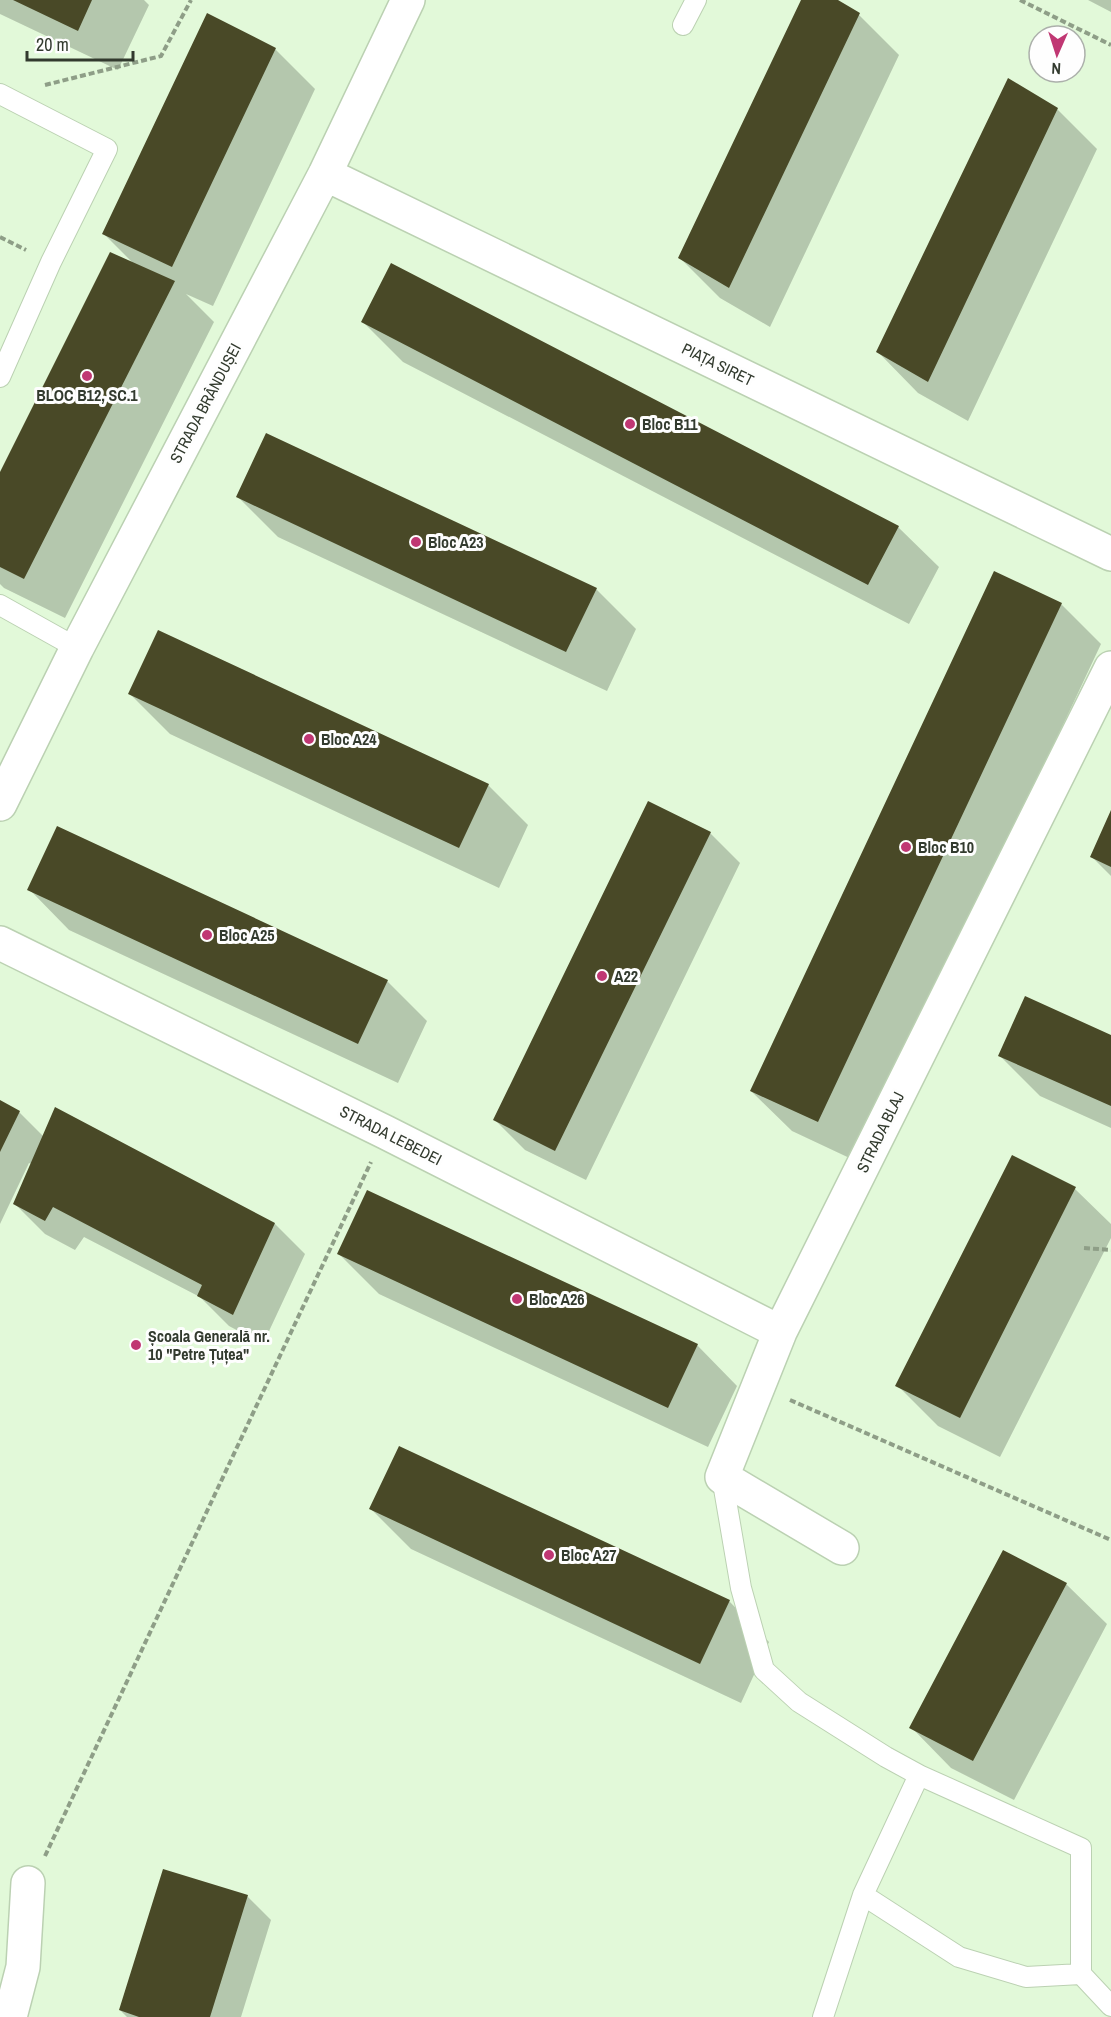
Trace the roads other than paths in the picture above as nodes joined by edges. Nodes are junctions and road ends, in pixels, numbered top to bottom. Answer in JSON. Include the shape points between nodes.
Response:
{"nodes":[{"id":1,"x":408,"y":0,"type":"edge"},
{"id":2,"x":696,"y":0,"type":"edge"},
{"id":3,"x":683,"y":25,"type":"dead end"},
{"id":4,"x":1,"y":95,"type":"edge"},
{"id":5,"x":325,"y":174,"type":"junction"},
{"id":6,"x":0,"y":377,"type":"edge"},
{"id":7,"x":1111,"y":554,"type":"edge"},
{"id":8,"x":0,"y":605,"type":"edge"},
{"id":9,"x":76,"y":648,"type":"junction"},
{"id":10,"x":1111,"y":668,"type":"edge"},
{"id":11,"x":1,"y":798,"type":"edge"},
{"id":12,"x":0,"y":943,"type":"edge"},
{"id":13,"x":780,"y":1332,"type":"junction"},
{"id":14,"x":722,"y":1477,"type":"junction"},
{"id":15,"x":842,"y":1548,"type":"dead end"},
{"id":16,"x":919,"y":1775,"type":"junction"},
{"id":17,"x":35,"y":1873,"type":"road end"},
{"id":18,"x":863,"y":1895,"type":"junction"},
{"id":19,"x":1081,"y":1974,"type":"junction"},
{"id":20,"x":1111,"y":2006,"type":"edge"},
{"id":21,"x":10,"y":2017,"type":"edge"},
{"id":22,"x":823,"y":2017,"type":"edge"}],
"edges":[{"from":1,"to":5,"type":"street","name":"STRADA BRÂNDUȘEI"},
{"from":2,"to":3,"type":"lane"},
{"from":4,"to":6,"type":"lane","via":[[107,149]]},
{"from":5,"to":7,"type":"street","name":"PIAȚA SIRET"},
{"from":5,"to":9,"type":"street","name":"STRADA BRÂNDUȘEI"},
{"from":8,"to":9,"type":"lane"},
{"from":9,"to":11,"type":"street","name":"STRADA BRÂNDUȘEI"},
{"from":10,"to":13,"type":"street","name":"STRADA BLAJ"},
{"from":12,"to":13,"type":"street","name":"STRADA LEBEDEI"},
{"from":13,"to":14,"type":"street","name":"STRADA BLAJ"},
{"from":14,"to":15,"type":"street"},
{"from":14,"to":16,"type":"lane","via":[[741,1588],[764,1670],[799,1702]]},
{"from":16,"to":18,"type":"lane"},
{"from":16,"to":19,"type":"lane","via":[[1081,1848]]},
{"from":17,"to":21,"type":"street","via":[[23,1967]]},
{"from":18,"to":19,"type":"lane","via":[[960,1957],[1026,1977]]},
{"from":18,"to":22,"type":"lane"},
{"from":19,"to":20,"type":"lane"}]}
